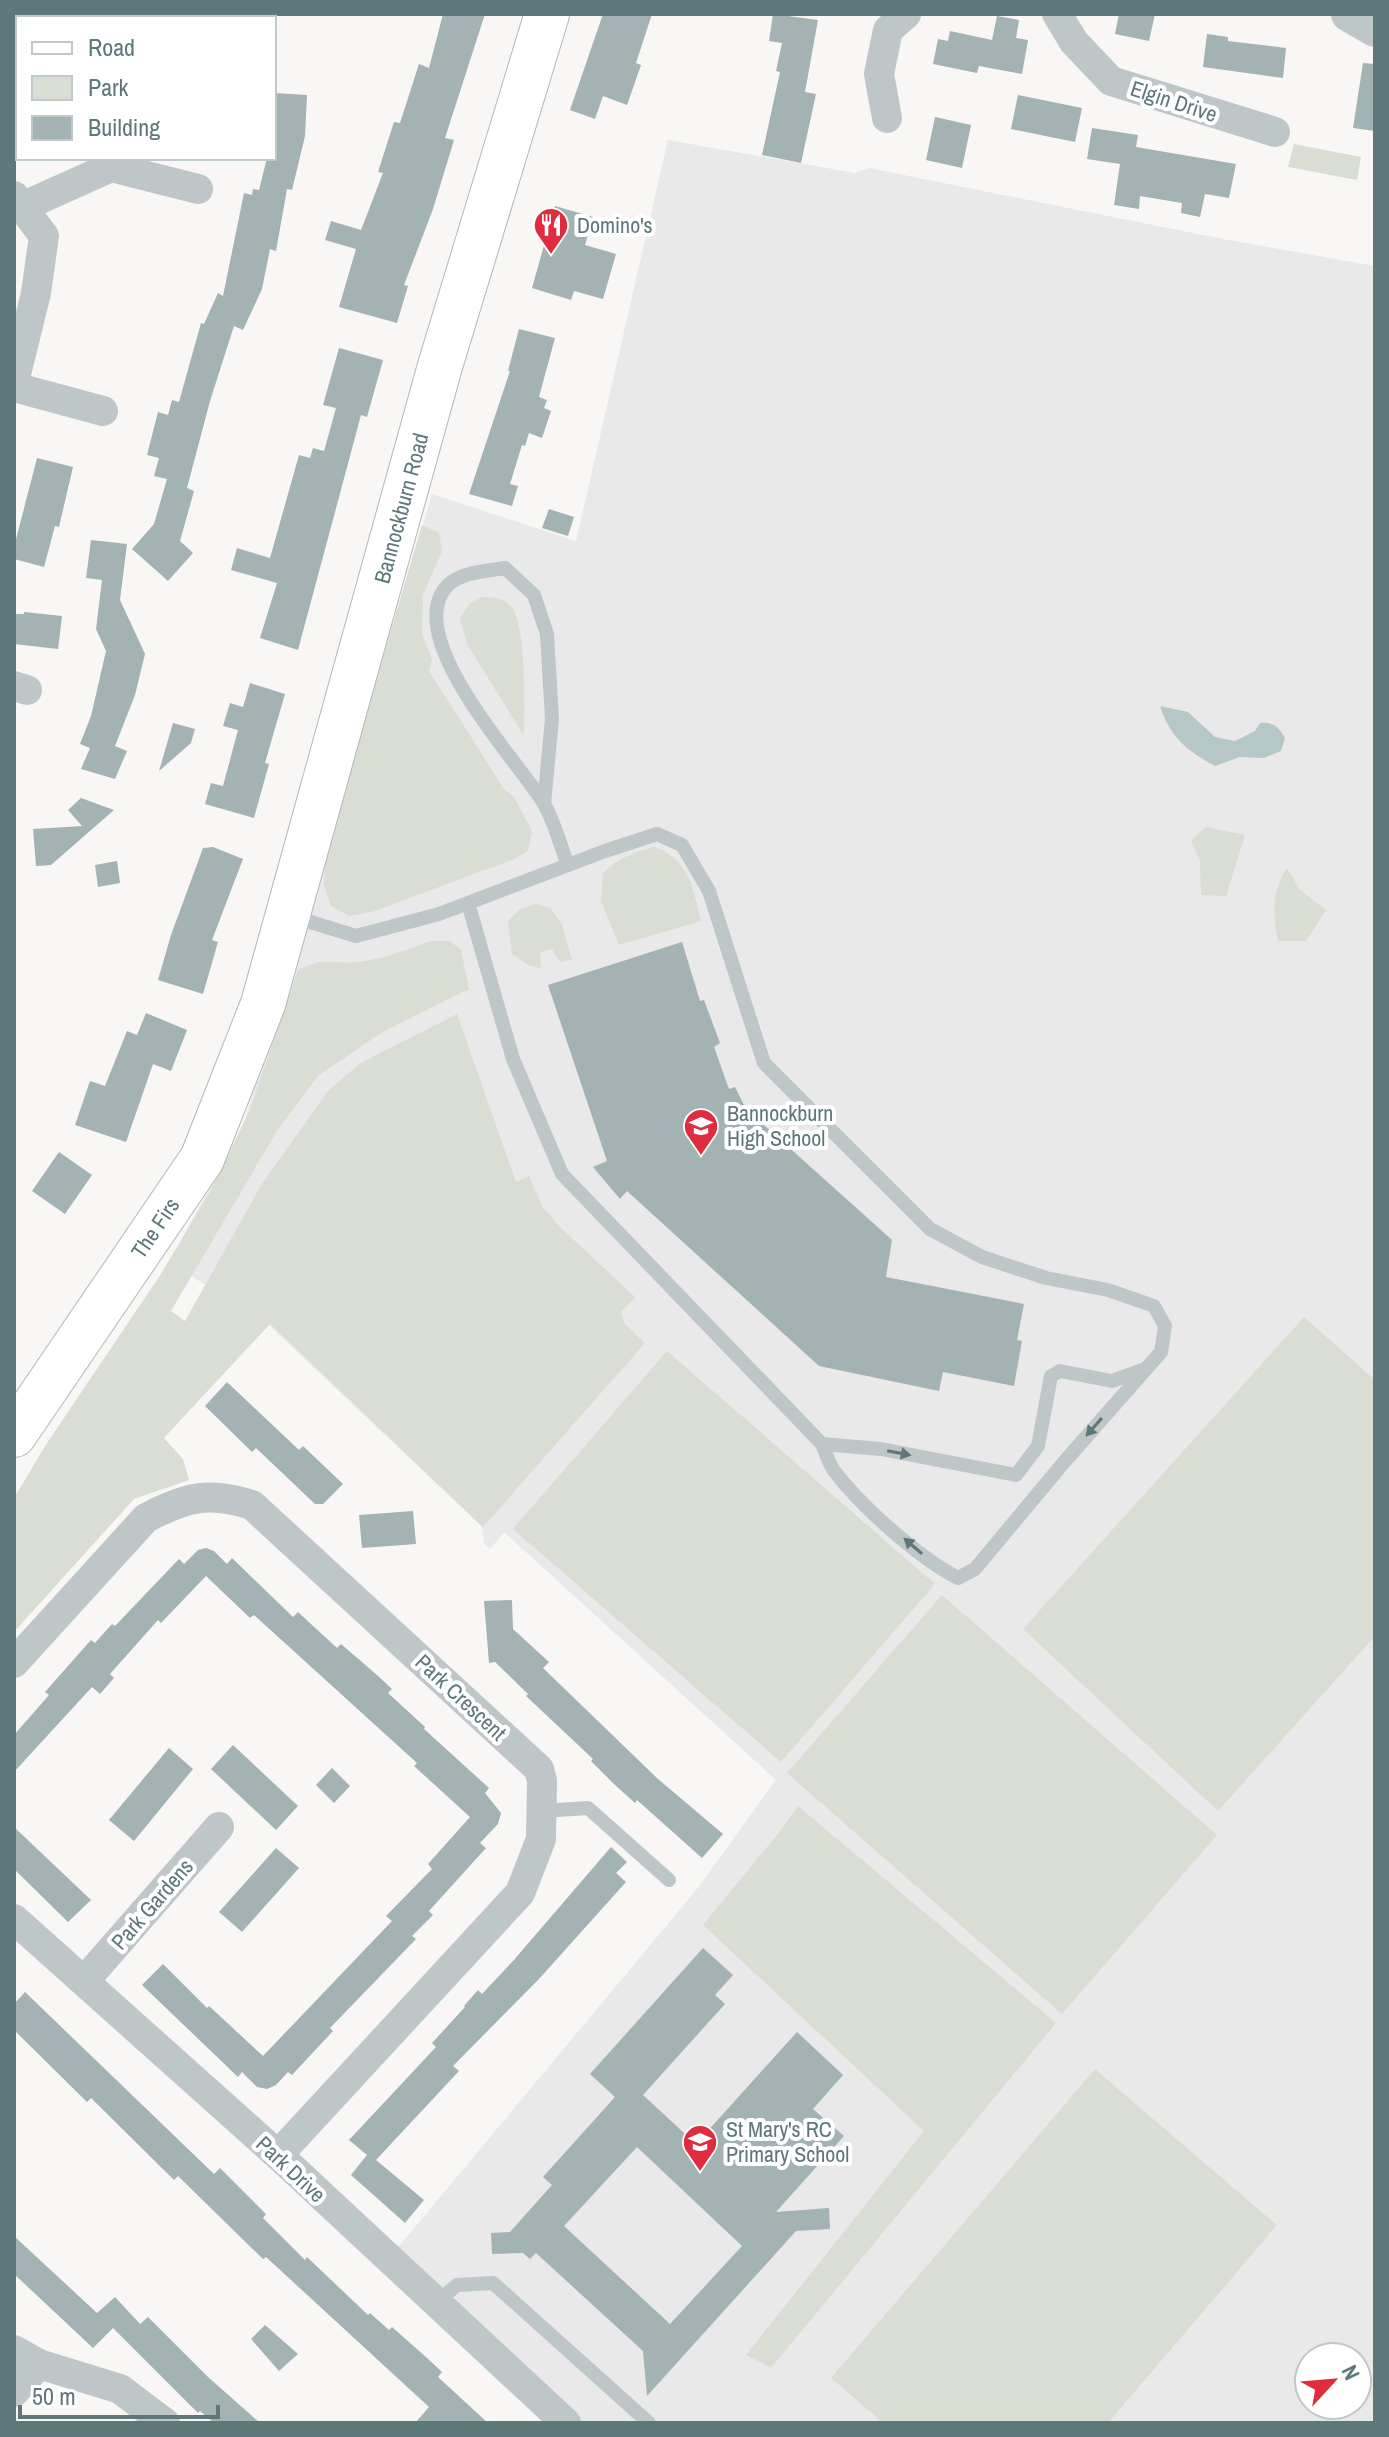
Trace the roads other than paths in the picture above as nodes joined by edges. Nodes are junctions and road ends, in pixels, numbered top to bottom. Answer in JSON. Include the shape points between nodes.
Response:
{"nodes":[{"id":1,"x":547,"y":14,"type":"edge"},
{"id":2,"x":906,"y":14,"type":"edge"},
{"id":3,"x":1057,"y":14,"type":"edge"},
{"id":4,"x":1349,"y":14,"type":"edge"},
{"id":5,"x":1375,"y":29,"type":"edge"},
{"id":6,"x":887,"y":118,"type":"dead end"},
{"id":7,"x":1275,"y":132,"type":"dead end"},
{"id":8,"x":198,"y":189,"type":"dead end"},
{"id":9,"x":18,"y":202,"type":"edge"},
{"id":10,"x":14,"y":385,"type":"edge"},
{"id":11,"x":103,"y":411,"type":"dead end"},
{"id":12,"x":544,"y":804,"type":"junction"},
{"id":13,"x":568,"y":865,"type":"junction"},
{"id":14,"x":468,"y":903,"type":"junction"},
{"id":15,"x":290,"y":915,"type":"junction"},
{"id":16,"x":263,"y":1004,"type":"joint"},
{"id":17,"x":1146,"y":1369,"type":"junction"},
{"id":18,"x":14,"y":1435,"type":"edge"},
{"id":19,"x":822,"y":1444,"type":"junction"},
{"id":20,"x":14,"y":1663,"type":"edge"},
{"id":21,"x":542,"y":1811,"type":"junction"},
{"id":22,"x":219,"y":1827,"type":"dead end"},
{"id":23,"x":669,"y":1880,"type":"dead end"},
{"id":24,"x":14,"y":1919,"type":"edge"},
{"id":25,"x":85,"y":1980,"type":"junction"},
{"id":26,"x":278,"y":2155,"type":"junction"},
{"id":27,"x":436,"y":2304,"type":"junction"},
{"id":28,"x":26,"y":2357,"type":"edge"},
{"id":29,"x":14,"y":2392,"type":"edge"},
{"id":30,"x":165,"y":2423,"type":"edge"},
{"id":31,"x":566,"y":2423,"type":"edge"},
{"id":32,"x":649,"y":2423,"type":"edge"}],
"edges":[{"from":1,"to":15,"type":"main road","name":"Bannockburn Road","via":[[440,366]]},
{"from":2,"to":6,"type":"street","via":[[888,30],[879,74]]},
{"from":3,"to":7,"type":"street","name":"Elgin Drive","via":[[1074,42],[1111,81]]},
{"from":4,"to":5,"type":"street"},
{"from":8,"to":9,"type":"street","via":[[111,167]]},
{"from":9,"to":10,"type":"street","via":[[44,236]]},
{"from":10,"to":11,"type":"street"},
{"from":12,"to":12,"type":"lane","via":[[464,691],[441,648],[437,609],[448,585],[472,573],[505,568],[534,595],[547,634],[552,719]]},
{"from":12,"to":13,"type":"lane"},
{"from":13,"to":14,"type":"lane"},
{"from":13,"to":17,"type":"lane","via":[[657,834],[682,845],[709,891],[764,1063],[930,1229],[982,1257],[1154,1306],[1165,1326],[1161,1352]]},
{"from":14,"to":15,"type":"lane","via":[[356,936]]},
{"from":14,"to":19,"type":"lane","via":[[513,1059],[562,1174]]},
{"from":15,"to":16,"type":"main road","name":"Bannockburn Road"},
{"from":16,"to":18,"type":"main road","name":"The Firs","via":[[202,1159]]},
{"from":19,"to":17,"type":"lane","one_way":true,"via":[[881,1449],[1016,1475],[1038,1446],[1051,1376],[1060,1371],[1112,1381]]},
{"from":17,"to":19,"type":"lane","one_way":true,"via":[[975,1569],[958,1578],[936,1567],[873,1512],[833,1470]]},
{"from":20,"to":21,"type":"street","name":"Park Crescent","via":[[146,1518],[203,1496],[225,1496],[252,1505],[539,1769]]},
{"from":21,"to":23,"type":"lane","via":[[588,1808]]},
{"from":21,"to":26,"type":"street","name":"Park Crescent","via":[[541,1839],[520,1893]]},
{"from":22,"to":25,"type":"street","name":"Park Gardens"},
{"from":24,"to":25,"type":"street","name":"Park Drive"},
{"from":25,"to":26,"type":"street","name":"Park Drive"},
{"from":26,"to":27,"type":"street","name":"Park Drive"},
{"from":27,"to":31,"type":"street","name":"Park Drive"},
{"from":27,"to":32,"type":"lane","via":[[457,2285],[493,2283]]},
{"from":28,"to":29,"type":"street"},
{"from":28,"to":30,"type":"street","via":[[120,2389]]}]}
